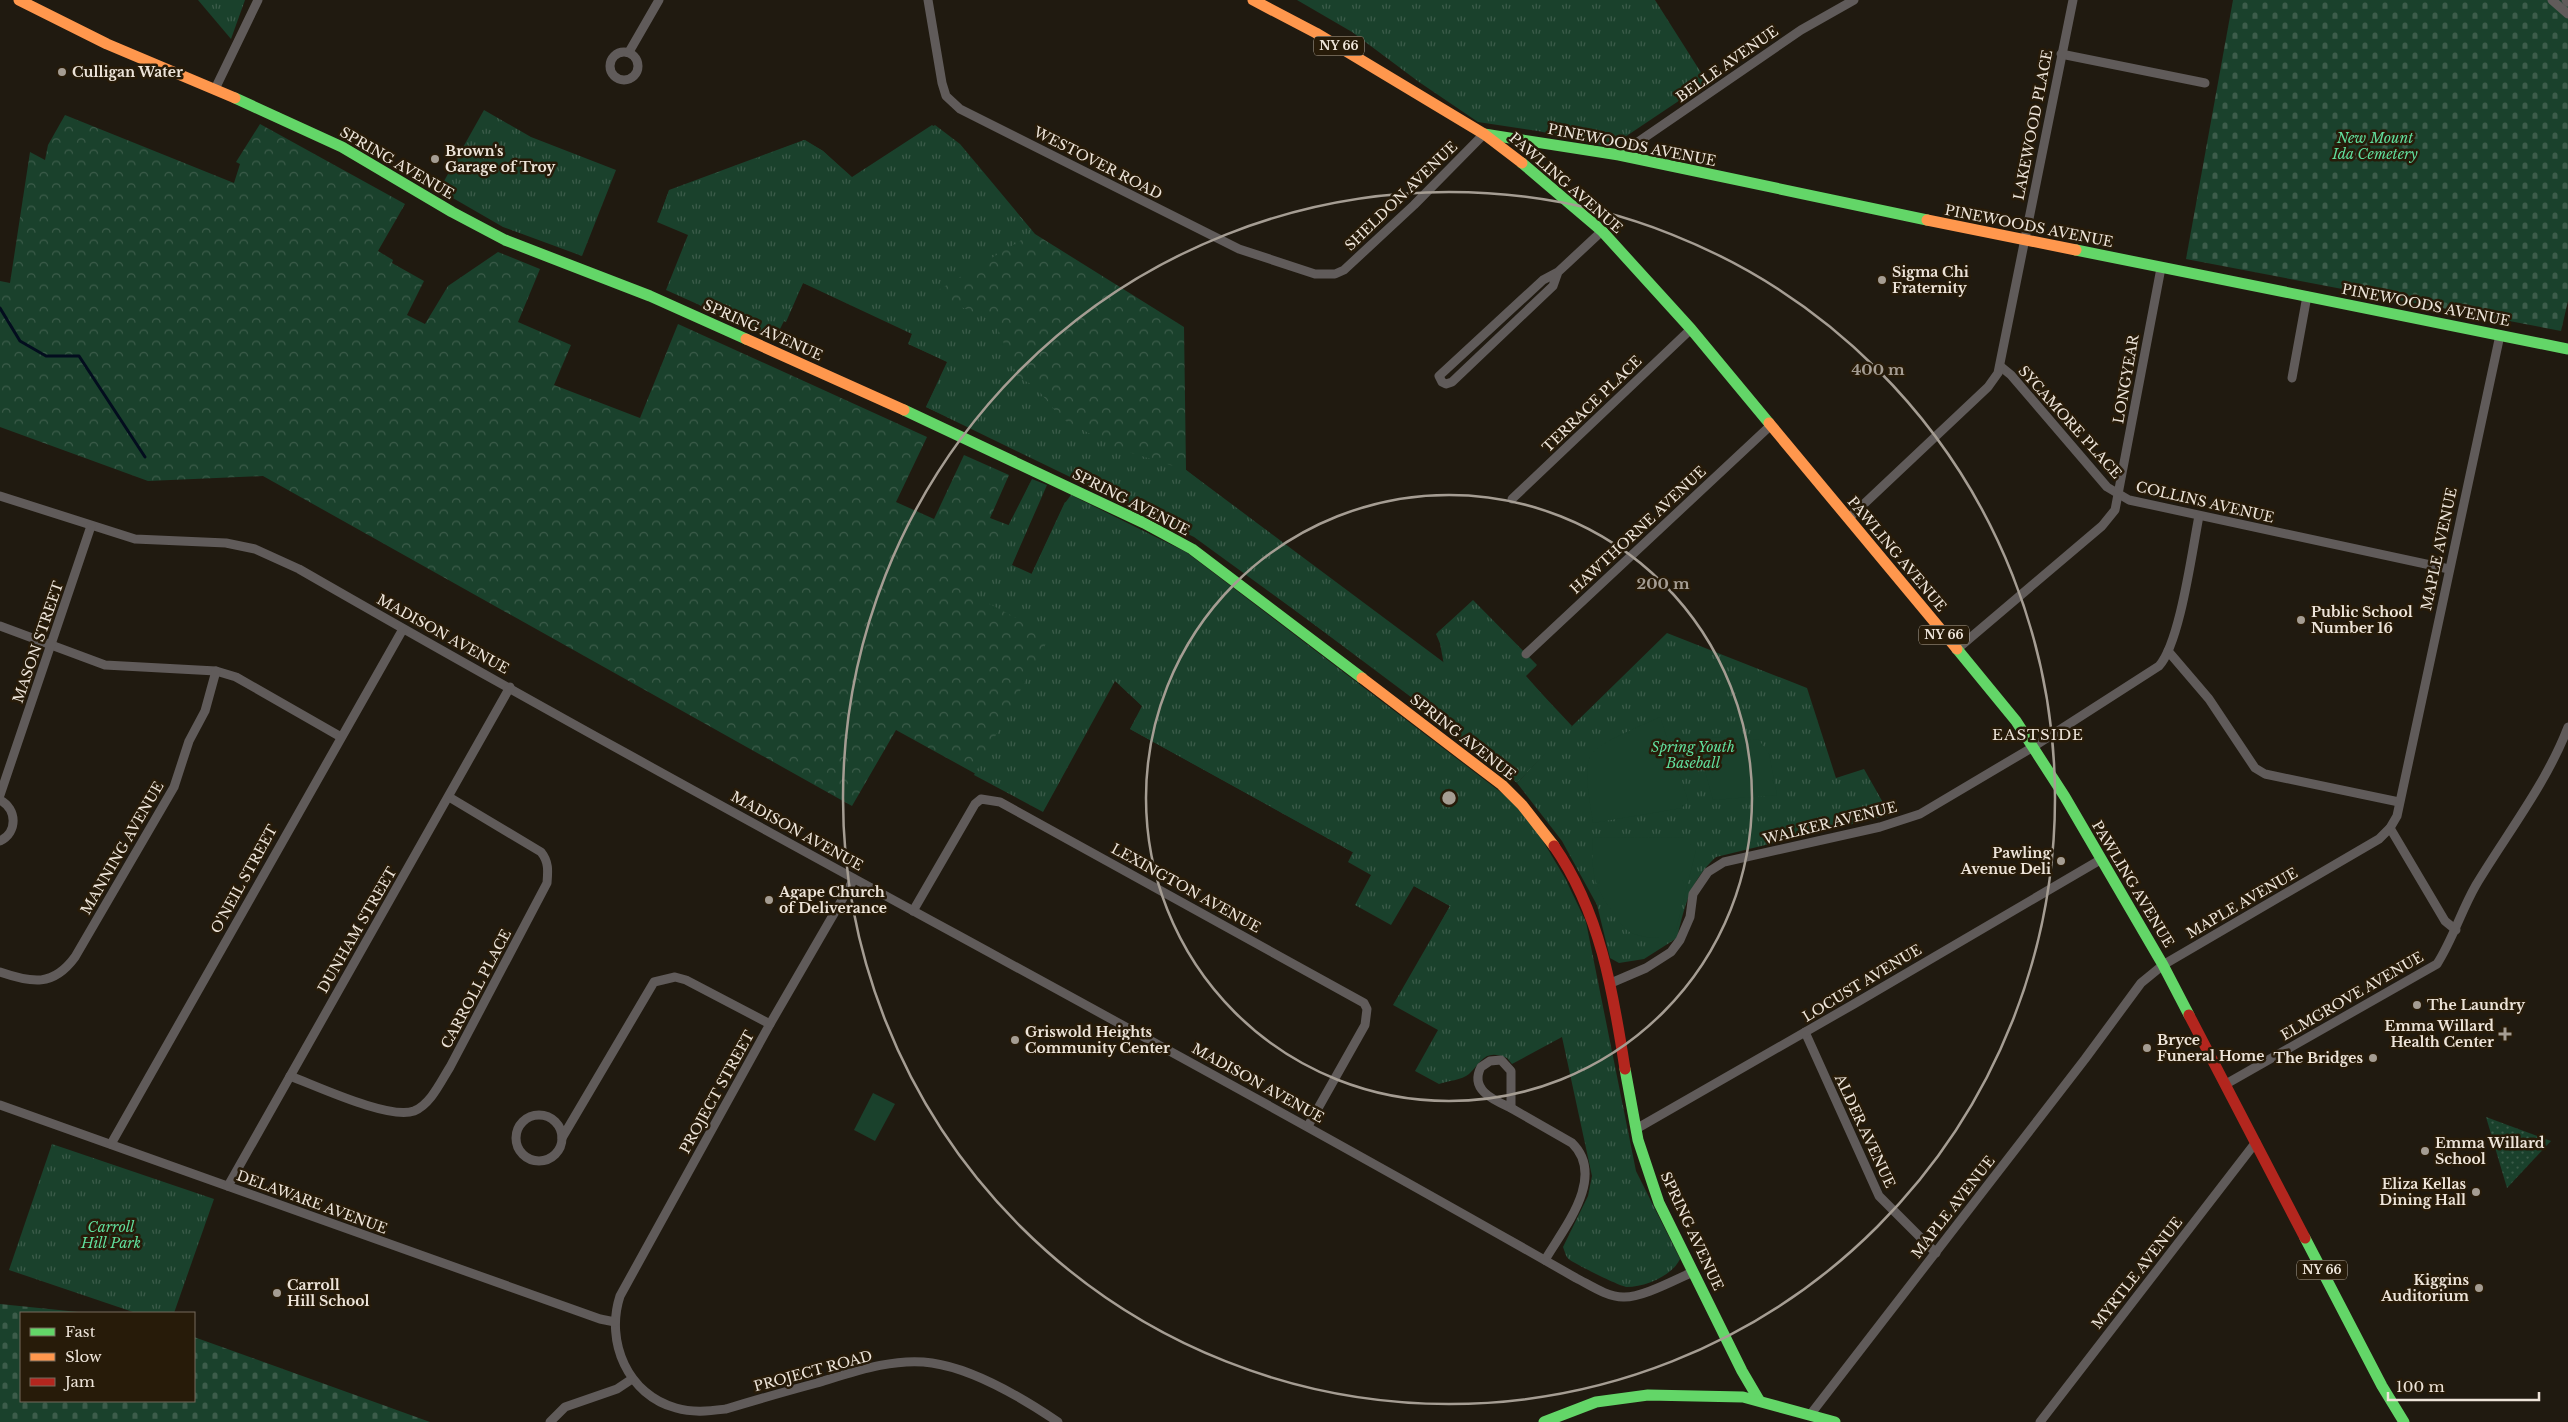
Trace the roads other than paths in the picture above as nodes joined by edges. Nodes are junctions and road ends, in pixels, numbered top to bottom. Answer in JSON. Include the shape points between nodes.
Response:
{"nodes":[{"id":1,"x":19,"y":0,"type":"edge"},
{"id":2,"x":258,"y":0,"type":"edge"},
{"id":3,"x":659,"y":0,"type":"edge"},
{"id":4,"x":928,"y":0,"type":"edge"},
{"id":5,"x":1253,"y":0,"type":"edge"},
{"id":6,"x":1854,"y":0,"type":"edge"},
{"id":7,"x":2073,"y":0,"type":"edge"},
{"id":8,"x":2552,"y":0,"type":"edge"},
{"id":9,"x":2568,"y":14,"type":"edge"},
{"id":10,"x":628,"y":52,"type":"dead end"},
{"id":11,"x":2061,"y":54,"type":"junction"},
{"id":12,"x":2205,"y":83,"type":"dead end"},
{"id":13,"x":216,"y":90,"type":"junction"},
{"id":14,"x":1484,"y":134,"type":"junction"},
{"id":15,"x":1619,"y":155,"type":"junction"},
{"id":16,"x":1602,"y":231,"type":"junction"},
{"id":17,"x":2024,"y":240,"type":"junction"},
{"id":18,"x":2161,"y":268,"type":"junction"},
{"id":19,"x":1558,"y":272,"type":"junction"},
{"id":20,"x":1335,"y":274,"type":"joint"},
{"id":21,"x":2307,"y":296,"type":"junction"},
{"id":22,"x":1691,"y":329,"type":"junction"},
{"id":23,"x":2500,"y":335,"type":"junction"},
{"id":24,"x":2568,"y":349,"type":"edge"},
{"id":25,"x":2000,"y":366,"type":"junction"},
{"id":26,"x":2292,"y":378,"type":"dead end"},
{"id":27,"x":1770,"y":426,"type":"junction"},
{"id":28,"x":2119,"y":495,"type":"junction"},
{"id":29,"x":0,"y":496,"type":"edge"},
{"id":30,"x":1512,"y":499,"type":"dead end"},
{"id":31,"x":2199,"y":516,"type":"junction"},
{"id":32,"x":1848,"y":519,"type":"junction"},
{"id":33,"x":92,"y":526,"type":"junction"},
{"id":34,"x":2449,"y":569,"type":"junction"},
{"id":35,"x":0,"y":626,"type":"edge"},
{"id":36,"x":403,"y":628,"type":"junction"},
{"id":37,"x":51,"y":645,"type":"junction"},
{"id":38,"x":1956,"y":650,"type":"junction"},
{"id":39,"x":2168,"y":651,"type":"junction"},
{"id":40,"x":1526,"y":654,"type":"dead end"},
{"id":41,"x":216,"y":671,"type":"junction"},
{"id":42,"x":510,"y":687,"type":"junction"},
{"id":43,"x":2568,"y":726,"type":"edge"},
{"id":44,"x":341,"y":737,"type":"junction"},
{"id":45,"x":2033,"y":747,"type":"junction"},
{"id":46,"x":0,"y":795,"type":"edge"},
{"id":47,"x":448,"y":797,"type":"junction"},
{"id":48,"x":0,"y":800,"type":"edge"},
{"id":49,"x":2399,"y":802,"type":"junction"},
{"id":50,"x":2390,"y":828,"type":"junction"},
{"id":51,"x":0,"y":841,"type":"edge"},
{"id":52,"x":2100,"y":860,"type":"junction"},
{"id":53,"x":854,"y":879,"type":"junction"},
{"id":54,"x":913,"y":911,"type":"junction"},
{"id":55,"x":2456,"y":930,"type":"junction"},
{"id":56,"x":2163,"y":965,"type":"junction"},
{"id":57,"x":0,"y":972,"type":"edge"},
{"id":58,"x":1611,"y":983,"type":"junction"},
{"id":59,"x":770,"y":1024,"type":"junction"},
{"id":60,"x":1805,"y":1032,"type":"junction"},
{"id":61,"x":290,"y":1076,"type":"junction"},
{"id":62,"x":2226,"y":1084,"type":"junction"},
{"id":63,"x":0,"y":1105,"type":"edge"},
{"id":64,"x":1511,"y":1108,"type":"junction"},
{"id":65,"x":1308,"y":1126,"type":"junction"},
{"id":66,"x":1636,"y":1129,"type":"junction"},
{"id":67,"x":562,"y":1138,"type":"junction"},
{"id":68,"x":2256,"y":1142,"type":"junction"},
{"id":69,"x":111,"y":1144,"type":"junction"},
{"id":70,"x":228,"y":1186,"type":"junction"},
{"id":71,"x":1936,"y":1253,"type":"junction"},
{"id":72,"x":1545,"y":1260,"type":"junction"},
{"id":73,"x":1694,"y":1272,"type":"junction"},
{"id":74,"x":615,"y":1322,"type":"junction"},
{"id":75,"x":632,"y":1379,"type":"junction"},
{"id":76,"x":1759,"y":1400,"type":"junction"},
{"id":77,"x":1810,"y":1415,"type":"junction"},
{"id":78,"x":550,"y":1422,"type":"edge"},
{"id":79,"x":1058,"y":1422,"type":"edge"},
{"id":80,"x":1544,"y":1422,"type":"edge"},
{"id":81,"x":1835,"y":1422,"type":"edge"},
{"id":82,"x":2040,"y":1422,"type":"edge"},
{"id":83,"x":2404,"y":1422,"type":"edge"}],
"edges":[{"from":1,"to":13,"type":"street","name":"SPRING AVENUE","via":[[107,44]]},
{"from":2,"to":13,"type":"street"},
{"from":3,"to":10,"type":"street"},
{"from":4,"to":20,"type":"street","name":"WESTOVER ROAD","via":[[944,90],[950,102],[960,109],[1238,249],[1315,274]]},
{"from":5,"to":14,"type":"street","name":"PAWLING AVENUE","number":"NY 66","via":[[1389,75]]},
{"from":6,"to":15,"type":"street","name":"BELLE AVENUE","via":[[1801,30]]},
{"from":7,"to":11,"type":"street","name":"LAKEWOOD PLACE"},
{"from":8,"to":9,"type":"street"},
{"from":11,"to":12,"type":"street"},
{"from":11,"to":17,"type":"street","name":"LAKEWOOD PLACE"},
{"from":13,"to":58,"type":"street","name":"SPRING AVENUE","via":[[342,147],[505,240],[650,296],[866,392],[1144,523],[1192,550],[1520,801],[1536,819],[1576,883],[1592,917]]},
{"from":14,"to":15,"type":"street","name":"PINEWOODS AVENUE"},
{"from":14,"to":16,"type":"street","name":"PAWLING AVENUE","number":"NY 66"},
{"from":14,"to":20,"type":"street","name":"SHELDON AVENUE","via":[[1414,205],[1344,270]]},
{"from":15,"to":17,"type":"street","name":"PINEWOODS AVENUE"},
{"from":16,"to":19,"type":"street"},
{"from":16,"to":22,"type":"street","name":"PAWLING AVENUE","number":"NY 66"},
{"from":17,"to":18,"type":"street","name":"PINEWOODS AVENUE"},
{"from":17,"to":25,"type":"street","name":"LAKEWOOD PLACE"},
{"from":18,"to":21,"type":"street","name":"PINEWOODS AVENUE"},
{"from":18,"to":28,"type":"street","name":"LONGYEAR"},
{"from":19,"to":19,"type":"street","via":[[1543,280],[1440,376],[1442,382],[1452,382],[1553,286]]},
{"from":21,"to":23,"type":"street","name":"PINEWOODS AVENUE"},
{"from":21,"to":26,"type":"street"},
{"from":22,"to":27,"type":"street","name":"PAWLING AVENUE","number":"NY 66"},
{"from":22,"to":30,"type":"street","name":"TERRACE PLACE"},
{"from":23,"to":24,"type":"street","name":"PINEWOODS AVENUE"},
{"from":23,"to":34,"type":"street","name":"MAPLE AVENUE"},
{"from":25,"to":28,"type":"street","name":"SYCAMORE PLACE","via":[[2107,487]]},
{"from":25,"to":32,"type":"street","name":"LAKEWOOD PLACE","via":[[1988,387]]},
{"from":27,"to":32,"type":"street","name":"PAWLING AVENUE","number":"NY 66"},
{"from":27,"to":40,"type":"street","name":"HAWTHORNE AVENUE"},
{"from":28,"to":31,"type":"street","name":"COLLINS AVENUE"},
{"from":28,"to":38,"type":"street","name":"COLLINS AVENUE","via":[[2115,510],[2102,526]]},
{"from":29,"to":33,"type":"street","name":"MADISON AVENUE"},
{"from":31,"to":34,"type":"street","name":"COLLINS AVENUE"},
{"from":31,"to":39,"type":"street","name":"WALKER AVENUE","via":[[2176,631]]},
{"from":32,"to":38,"type":"street","name":"PAWLING AVENUE","number":"NY 66"},
{"from":33,"to":36,"type":"street","name":"MADISON AVENUE","via":[[135,539],[226,543],[255,549],[299,569]]},
{"from":33,"to":37,"type":"street","name":"MASON STREET"},
{"from":34,"to":49,"type":"street","name":"MAPLE AVENUE"},
{"from":35,"to":37,"type":"street"},
{"from":36,"to":42,"type":"street","name":"MADISON AVENUE"},
{"from":36,"to":44,"type":"street","name":"O'NEIL STREET"},
{"from":37,"to":41,"type":"street","via":[[105,665]]},
{"from":37,"to":46,"type":"street","name":"MASON STREET"},
{"from":38,"to":45,"type":"street","name":"PAWLING AVENUE","number":"NY 66","via":[[2016,721]]},
{"from":39,"to":45,"type":"street","name":"WALKER AVENUE","via":[[2159,666]]},
{"from":39,"to":49,"type":"street","via":[[2209,699],[2255,768],[2265,774]]},
{"from":41,"to":44,"type":"street","via":[[236,678]]},
{"from":41,"to":57,"type":"street","name":"MANNING AVENUE","via":[[205,712],[189,741],[174,788],[75,957],[64,972],[51,979],[26,979]]},
{"from":42,"to":47,"type":"street","name":"DUNHAM STREET"},
{"from":42,"to":53,"type":"street","name":"MADISON AVENUE"},
{"from":43,"to":55,"type":"street","name":"ELMGROVE AVENUE","via":[[2547,775],[2476,885]]},
{"from":44,"to":69,"type":"street","name":"O'NEIL STREET"},
{"from":45,"to":52,"type":"street","name":"PAWLING AVENUE","number":"NY 66"},
{"from":45,"to":58,"type":"street","name":"WALKER AVENUE","via":[[1920,814],[1880,827],[1724,862],[1708,872],[1694,894],[1690,917],[1680,940],[1670,952],[1646,968]]},
{"from":47,"to":61,"type":"street","name":"DUNHAM STREET"},
{"from":47,"to":61,"type":"street","name":"CARROLL PLACE","via":[[542,852],[548,868],[547,883],[450,1067],[434,1094],[424,1103],[414,1110],[398,1113]]},
{"from":48,"to":51,"type":"street","via":[[10,808],[14,822],[8,835]]},
{"from":49,"to":50,"type":"street","name":"MAPLE AVENUE","via":[[2397,816]]},
{"from":50,"to":55,"type":"street","via":[[2445,921]]},
{"from":50,"to":56,"type":"street","name":"MAPLE AVENUE","via":[[2379,839]]},
{"from":52,"to":56,"type":"street","name":"PAWLING AVENUE","number":"NY 66"},
{"from":52,"to":60,"type":"street","name":"LOCUST AVENUE"},
{"from":53,"to":54,"type":"street","name":"MADISON AVENUE"},
{"from":53,"to":59,"type":"street","name":"PROJECT STREET"},
{"from":54,"to":65,"type":"street","name":"MADISON AVENUE"},
{"from":54,"to":65,"type":"street","name":"LEXINGTON AVENUE","via":[[968,812],[981,799],[1000,802],[1357,997],[1367,1009],[1365,1025]]},
{"from":55,"to":62,"type":"street","name":"ELMGROVE AVENUE","via":[[2437,964]]},
{"from":56,"to":62,"type":"street","name":"PAWLING AVENUE","number":"NY 66"},
{"from":56,"to":71,"type":"street","name":"MAPLE AVENUE","via":[[2141,983]]},
{"from":58,"to":66,"type":"street","name":"SPRING AVENUE"},
{"from":59,"to":67,"type":"street","via":[[686,980],[670,978],[654,982]]},
{"from":59,"to":74,"type":"street","name":"PROJECT STREET","via":[[625,1288],[617,1306]]},
{"from":60,"to":66,"type":"street","name":"LOCUST AVENUE"},
{"from":60,"to":71,"type":"street","name":"ALDER AVENUE","via":[[1878,1196]]},
{"from":61,"to":70,"type":"street","name":"DUNHAM STREET"},
{"from":62,"to":68,"type":"street","name":"PAWLING AVENUE","number":"NY 66"},
{"from":63,"to":69,"type":"street","name":"DELAWARE AVENUE"},
{"from":64,"to":64,"type":"street","via":[[1492,1099],[1481,1088],[1479,1071],[1490,1061],[1505,1063],[1511,1071]]},
{"from":64,"to":72,"type":"street","via":[[1572,1143],[1585,1165],[1582,1194]]},
{"from":65,"to":72,"type":"street","name":"MADISON AVENUE"},
{"from":66,"to":73,"type":"street","name":"SPRING AVENUE","via":[[1656,1195]]},
{"from":67,"to":67,"type":"street","via":[[552,1157],[537,1161],[518,1149],[516,1134],[523,1121],[537,1114],[557,1124]]},
{"from":68,"to":82,"type":"street","name":"MYRTLE AVENUE"},
{"from":68,"to":83,"type":"street","name":"PAWLING AVENUE","number":"NY 66","via":[[2382,1386]]},
{"from":69,"to":70,"type":"street","name":"DELAWARE AVENUE"},
{"from":70,"to":74,"type":"street","name":"DELAWARE AVENUE","via":[[495,1284]]},
{"from":71,"to":77,"type":"street","name":"MAPLE AVENUE"},
{"from":72,"to":73,"type":"street","name":"MADISON AVENUE","via":[[1594,1287],[1624,1298]]},
{"from":73,"to":76,"type":"street","name":"SPRING AVENUE"},
{"from":74,"to":75,"type":"street","name":"PROJECT ROAD","via":[[616,1343]]},
{"from":75,"to":78,"type":"street","via":[[617,1389],[565,1408]]},
{"from":75,"to":79,"type":"street","name":"PROJECT ROAD","via":[[663,1404],[706,1412],[859,1371],[911,1361],[933,1363],[965,1371],[1036,1407]]},
{"from":76,"to":77,"type":"street"},
{"from":76,"to":80,"type":"street","via":[[1716,1395],[1648,1395],[1596,1402]]},
{"from":77,"to":81,"type":"street"}]}
